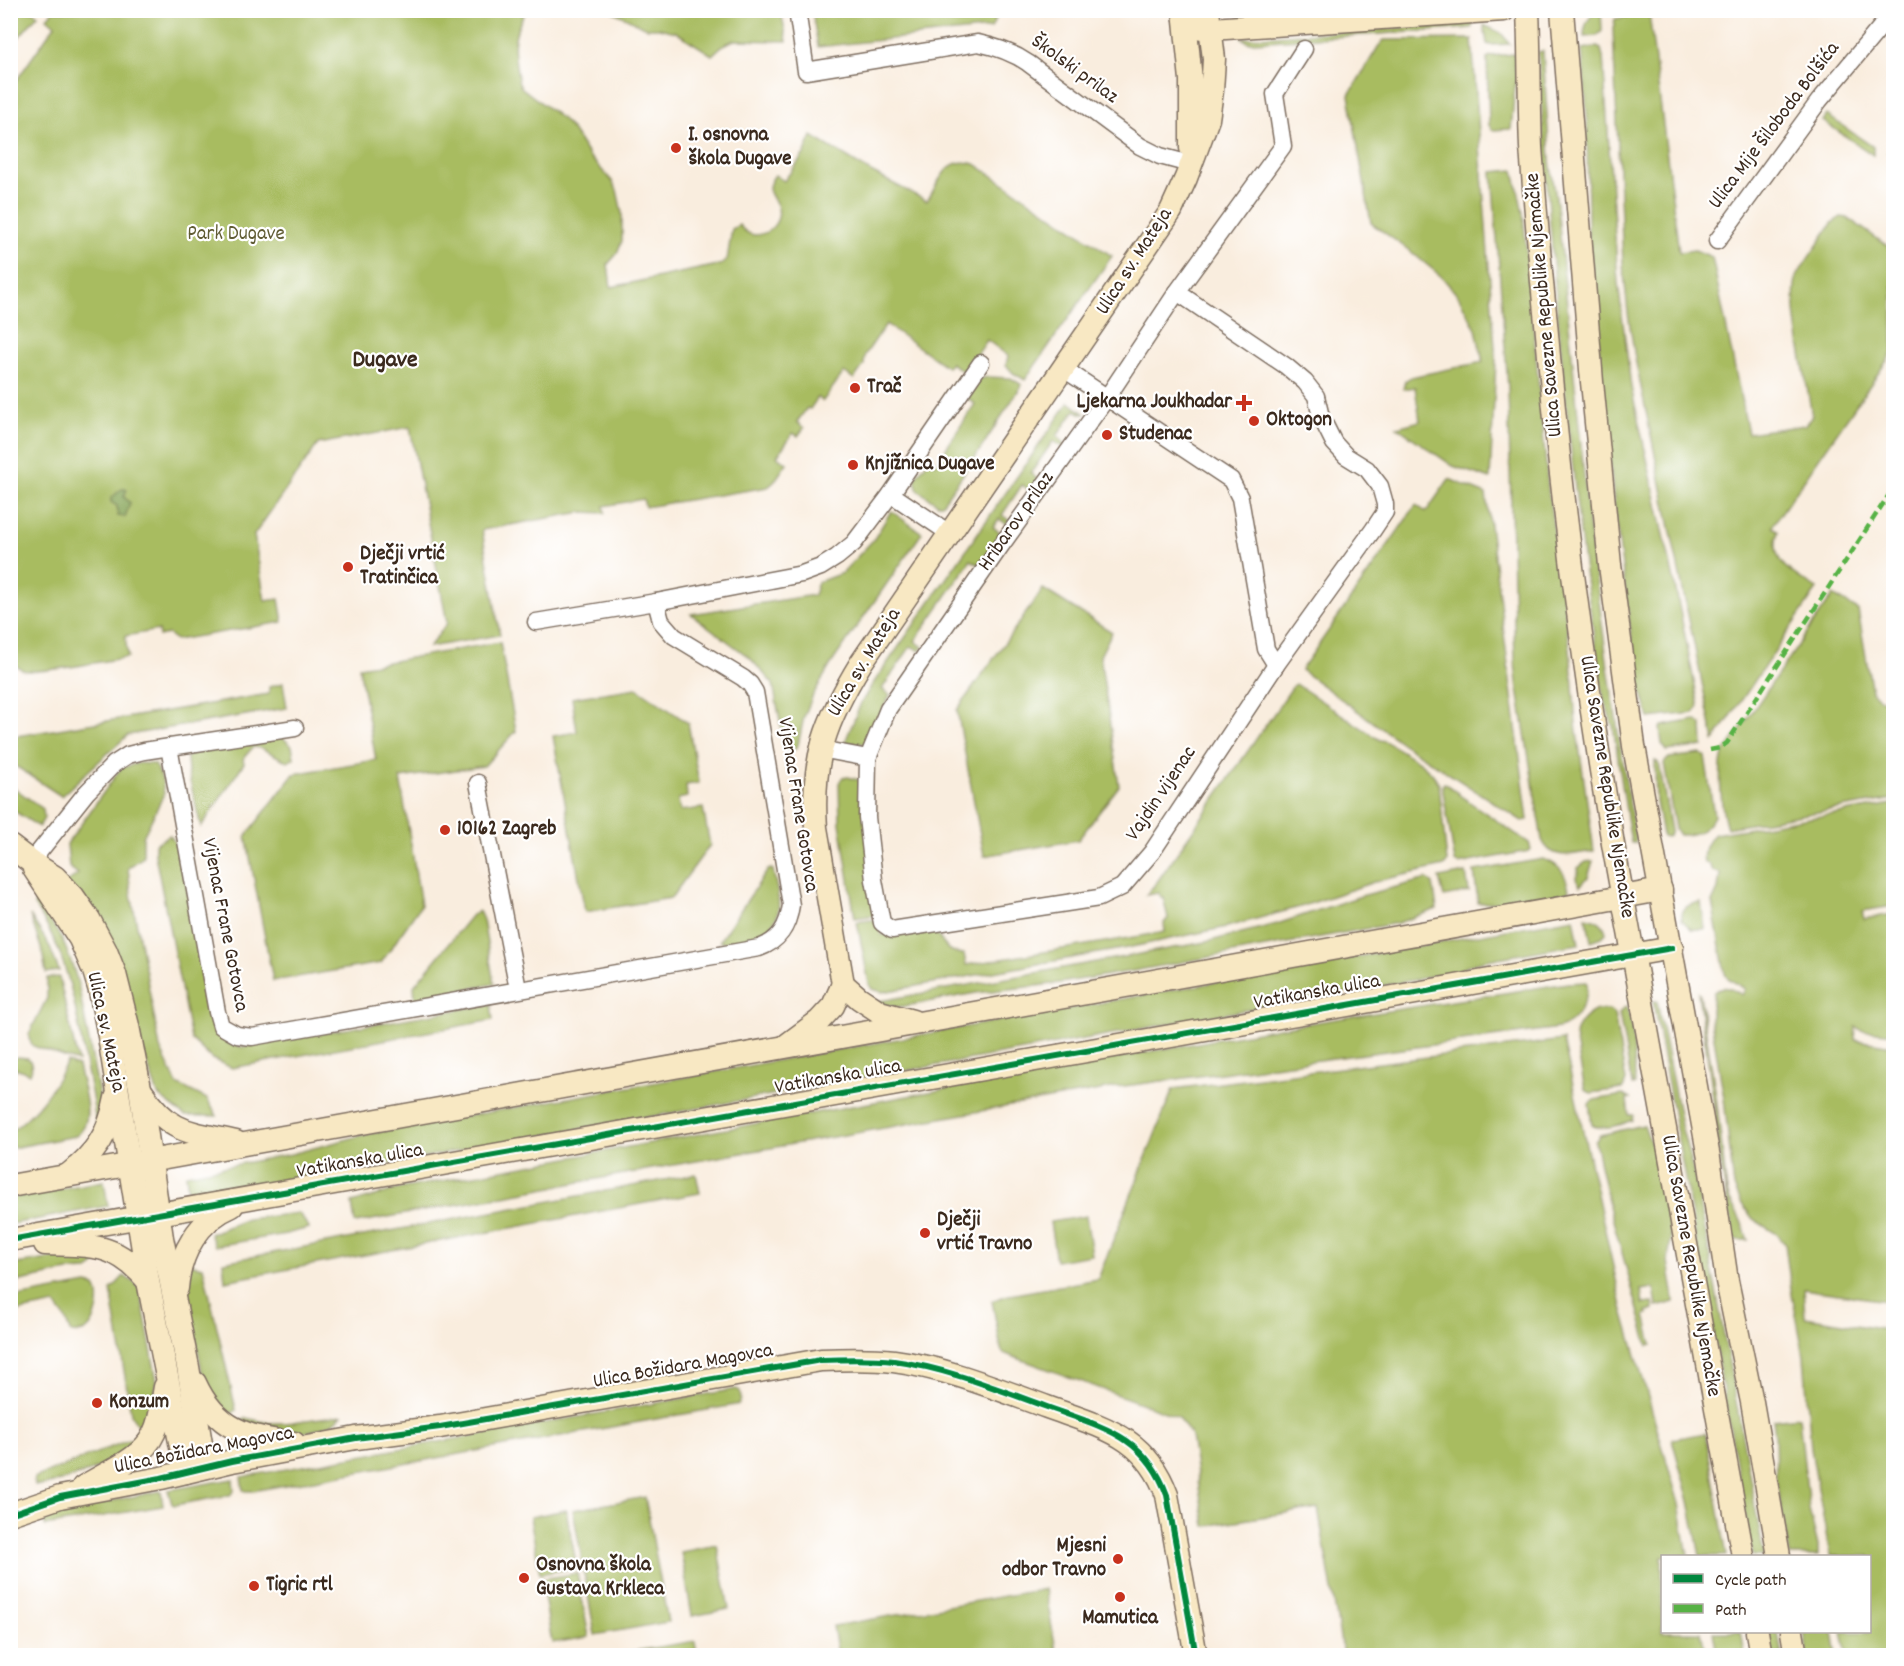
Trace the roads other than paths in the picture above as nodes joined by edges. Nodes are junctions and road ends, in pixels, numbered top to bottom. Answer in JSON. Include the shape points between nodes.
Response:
{"nodes":[{"id":1,"x":797,"y":10,"type":"edge"},
{"id":2,"x":1504,"y":10,"type":"edge"},
{"id":3,"x":1528,"y":10,"type":"edge"},
{"id":4,"x":1562,"y":10,"type":"edge"},
{"id":5,"x":1893,"y":11,"type":"edge"},
{"id":6,"x":1187,"y":13,"type":"edge"},
{"id":7,"x":1210,"y":20,"type":"edge"},
{"id":8,"x":1304,"y":50,"type":"dead end"},
{"id":9,"x":1190,"y":164,"type":"junction"},
{"id":10,"x":1717,"y":241,"type":"dead end"},
{"id":11,"x":1177,"y":292,"type":"junction"},
{"id":12,"x":981,"y":363,"type":"dead end"},
{"id":13,"x":1064,"y":369,"type":"junction"},
{"id":14,"x":1108,"y":396,"type":"junction"},
{"id":15,"x":891,"y":494,"type":"junction"},
{"id":16,"x":949,"y":533,"type":"junction"},
{"id":17,"x":656,"y":602,"type":"junction"},
{"id":18,"x":536,"y":622,"type":"dead end"},
{"id":19,"x":1276,"y":665,"type":"junction"},
{"id":20,"x":295,"y":728,"type":"dead end"},
{"id":21,"x":169,"y":747,"type":"junction"},
{"id":22,"x":820,"y":749,"type":"junction"},
{"id":23,"x":868,"y":758,"type":"junction"},
{"id":24,"x":478,"y":783,"type":"dead end"},
{"id":25,"x":10,"y":846,"type":"edge"},
{"id":26,"x":31,"y":862,"type":"junction"},
{"id":27,"x":1661,"y":890,"type":"junction"},
{"id":28,"x":1623,"y":897,"type":"junction"},
{"id":29,"x":1672,"y":948,"type":"junction"},
{"id":30,"x":1634,"y":954,"type":"junction"},
{"id":31,"x":843,"y":984,"type":"junction"},
{"id":32,"x":518,"y":990,"type":"junction"},
{"id":33,"x":920,"y":1023,"type":"junction"},
{"id":34,"x":782,"y":1048,"type":"junction"},
{"id":35,"x":129,"y":1088,"type":"junction"},
{"id":36,"x":247,"y":1144,"type":"junction"},
{"id":37,"x":140,"y":1163,"type":"junction"},
{"id":38,"x":67,"y":1176,"type":"junction"},
{"id":39,"x":10,"y":1186,"type":"edge"},
{"id":40,"x":250,"y":1198,"type":"junction"},
{"id":41,"x":149,"y":1216,"type":"junction"},
{"id":42,"x":10,"y":1241,"type":"edge"},
{"id":43,"x":148,"y":1281,"type":"junction"},
{"id":44,"x":175,"y":1308,"type":"junction"},
{"id":45,"x":177,"y":1370,"type":"junction"},
{"id":46,"x":316,"y":1446,"type":"junction"},
{"id":47,"x":195,"y":1470,"type":"junction"},
{"id":48,"x":71,"y":1494,"type":"junction"},
{"id":49,"x":11,"y":1513,"type":"edge"},
{"id":50,"x":1743,"y":1555,"type":"edge"},
{"id":51,"x":1779,"y":1555,"type":"edge"},
{"id":52,"x":1756,"y":1633,"type":"edge"},
{"id":53,"x":1792,"y":1633,"type":"edge"},
{"id":54,"x":1196,"y":1656,"type":"edge"},
{"id":55,"x":1761,"y":1656,"type":"edge"},
{"id":56,"x":1796,"y":1656,"type":"edge"}],
"edges":[{"from":1,"to":9,"type":"street","name":"Školski prilaz","via":[[806,71],[978,43],[998,47],[1028,63],[1140,146]]},
{"from":2,"to":7,"type":"street"},
{"from":3,"to":28,"type":"street","name":"Ulica Savezne Republike Njemačke","via":[[1531,145],[1552,390],[1588,687]]},
{"from":4,"to":27,"type":"street","name":"Ulica Savezne Republike Njemačke","via":[[1610,565],[1635,746]]},
{"from":5,"to":10,"type":"street","name":"Ulica Mije Šiloboda Bolšića","via":[[1819,101]]},
{"from":6,"to":7,"type":"street","via":[[1196,27]]},
{"from":6,"to":9,"type":"street","name":"Ulica sv. Mateja","via":[[1192,106]]},
{"from":7,"to":9,"type":"street","name":"Ulica sv. Mateja","via":[[1212,91],[1204,134]]},
{"from":8,"to":11,"type":"street","name":"Hribarov prilaz","via":[[1275,94],[1283,147]]},
{"from":9,"to":13,"type":"street","name":"Ulica sv. Mateja","via":[[1171,211]]},
{"from":11,"to":14,"type":"street","name":"Hribarov prilaz"},
{"from":11,"to":19,"type":"street","via":[[1305,382],[1316,396],[1334,443],[1367,469],[1380,486],[1385,504],[1373,530]]},
{"from":12,"to":15,"type":"street"},
{"from":13,"to":14,"type":"street"},
{"from":13,"to":16,"type":"street","name":"Ulica sv. Mateja"},
{"from":14,"to":19,"type":"street","via":[[1231,480],[1240,498],[1266,649]]},
{"from":14,"to":23,"type":"street","name":"Hribarov prilaz","via":[[888,708]]},
{"from":15,"to":16,"type":"street"},
{"from":15,"to":17,"type":"street","via":[[854,543],[821,567]]},
{"from":16,"to":22,"type":"street","name":"Ulica sv. Mateja","via":[[842,695]]},
{"from":17,"to":18,"type":"street"},
{"from":17,"to":32,"type":"street","name":"Vijenac Frane Gotovca","via":[[661,621],[674,636],[743,678],[755,692],[790,893],[785,928],[770,944],[759,948]]},
{"from":19,"to":23,"type":"street","name":"Vajdin vijenac","via":[[1152,852],[1122,887],[1099,898],[891,930],[882,923],[874,880],[867,817]]},
{"from":20,"to":21,"type":"street"},
{"from":21,"to":26,"type":"street","via":[[128,755],[114,764]]},
{"from":21,"to":32,"type":"street","name":"Vijenac Frane Gotovca","via":[[222,1026],[237,1035],[252,1036]]},
{"from":22,"to":23,"type":"street"},
{"from":22,"to":31,"type":"street","name":"Ulica sv. Mateja","via":[[814,803],[816,828]]},
{"from":24,"to":32,"type":"street"},
{"from":25,"to":26,"type":"street","name":"Ulica sv. Mateja"},
{"from":26,"to":35,"type":"street","name":"Ulica sv. Mateja","via":[[80,939],[94,971]]},
{"from":27,"to":28,"type":"street","name":"Vatikanska ulica"},
{"from":27,"to":29,"type":"street","name":"Ulica Savezne Republike Njemačke"},
{"from":28,"to":30,"type":"street","name":"Ulica Savezne Republike Njemačke"},
{"from":28,"to":33,"type":"street","name":"Vatikanska ulica"},
{"from":29,"to":30,"type":"street","name":"Vatikanska ulica"},
{"from":29,"to":51,"type":"street","name":"Ulica Savezne Republike Njemačke","via":[[1727,1281]]},
{"from":30,"to":40,"type":"street","name":"Vatikanska ulica"},
{"from":30,"to":50,"type":"street","name":"Ulica Savezne Republike Njemačke"},
{"from":31,"to":33,"type":"street","via":[[879,1012]]},
{"from":31,"to":34,"type":"street","via":[[833,1006],[819,1021]]},
{"from":33,"to":34,"type":"street","name":"Vatikanska ulica"},
{"from":34,"to":36,"type":"street","name":"Vatikanska ulica"},
{"from":35,"to":36,"type":"street","via":[[174,1126]]},
{"from":35,"to":37,"type":"street","name":"Ulica sv. Mateja"},
{"from":35,"to":38,"type":"street","via":[[101,1142]]},
{"from":36,"to":37,"type":"street","name":"Vatikanska ulica"},
{"from":37,"to":38,"type":"street","name":"Vatikanska ulica"},
{"from":37,"to":41,"type":"street","name":"Ulica sv. Mateja"},
{"from":38,"to":39,"type":"street","name":"Vatikanska ulica"},
{"from":40,"to":41,"type":"street","name":"Vatikanska ulica"},
{"from":40,"to":44,"type":"street","via":[[209,1219],[192,1240],[181,1261]]},
{"from":41,"to":42,"type":"street","name":"Vatikanska ulica"},
{"from":41,"to":43,"type":"street","name":"Ulica Božidara Magovca"},
{"from":41,"to":44,"type":"street","name":"Ulica Božidara Magovca"},
{"from":42,"to":43,"type":"street","via":[[106,1249],[137,1267]]},
{"from":43,"to":45,"type":"street","name":"Ulica Božidara Magovca"},
{"from":44,"to":45,"type":"street","name":"Ulica Božidara Magovca"},
{"from":45,"to":46,"type":"street","via":[[215,1413],[236,1430],[257,1438]]},
{"from":45,"to":47,"type":"street","name":"Ulica Božidara Magovca"},
{"from":45,"to":48,"type":"street","via":[[150,1440],[133,1458]]},
{"from":46,"to":47,"type":"street","name":"Ulica Božidara Magovca"},
{"from":46,"to":54,"type":"street","name":"Ulica Božidara Magovca","via":[[821,1360],[879,1360],[934,1369],[1096,1425],[1126,1440],[1148,1459],[1167,1495]]},
{"from":47,"to":48,"type":"street","name":"Ulica Božidara Magovca"},
{"from":48,"to":49,"type":"street","name":"Ulica Božidara Magovca"},
{"from":52,"to":55,"type":"street"},
{"from":53,"to":56,"type":"street"}]}
